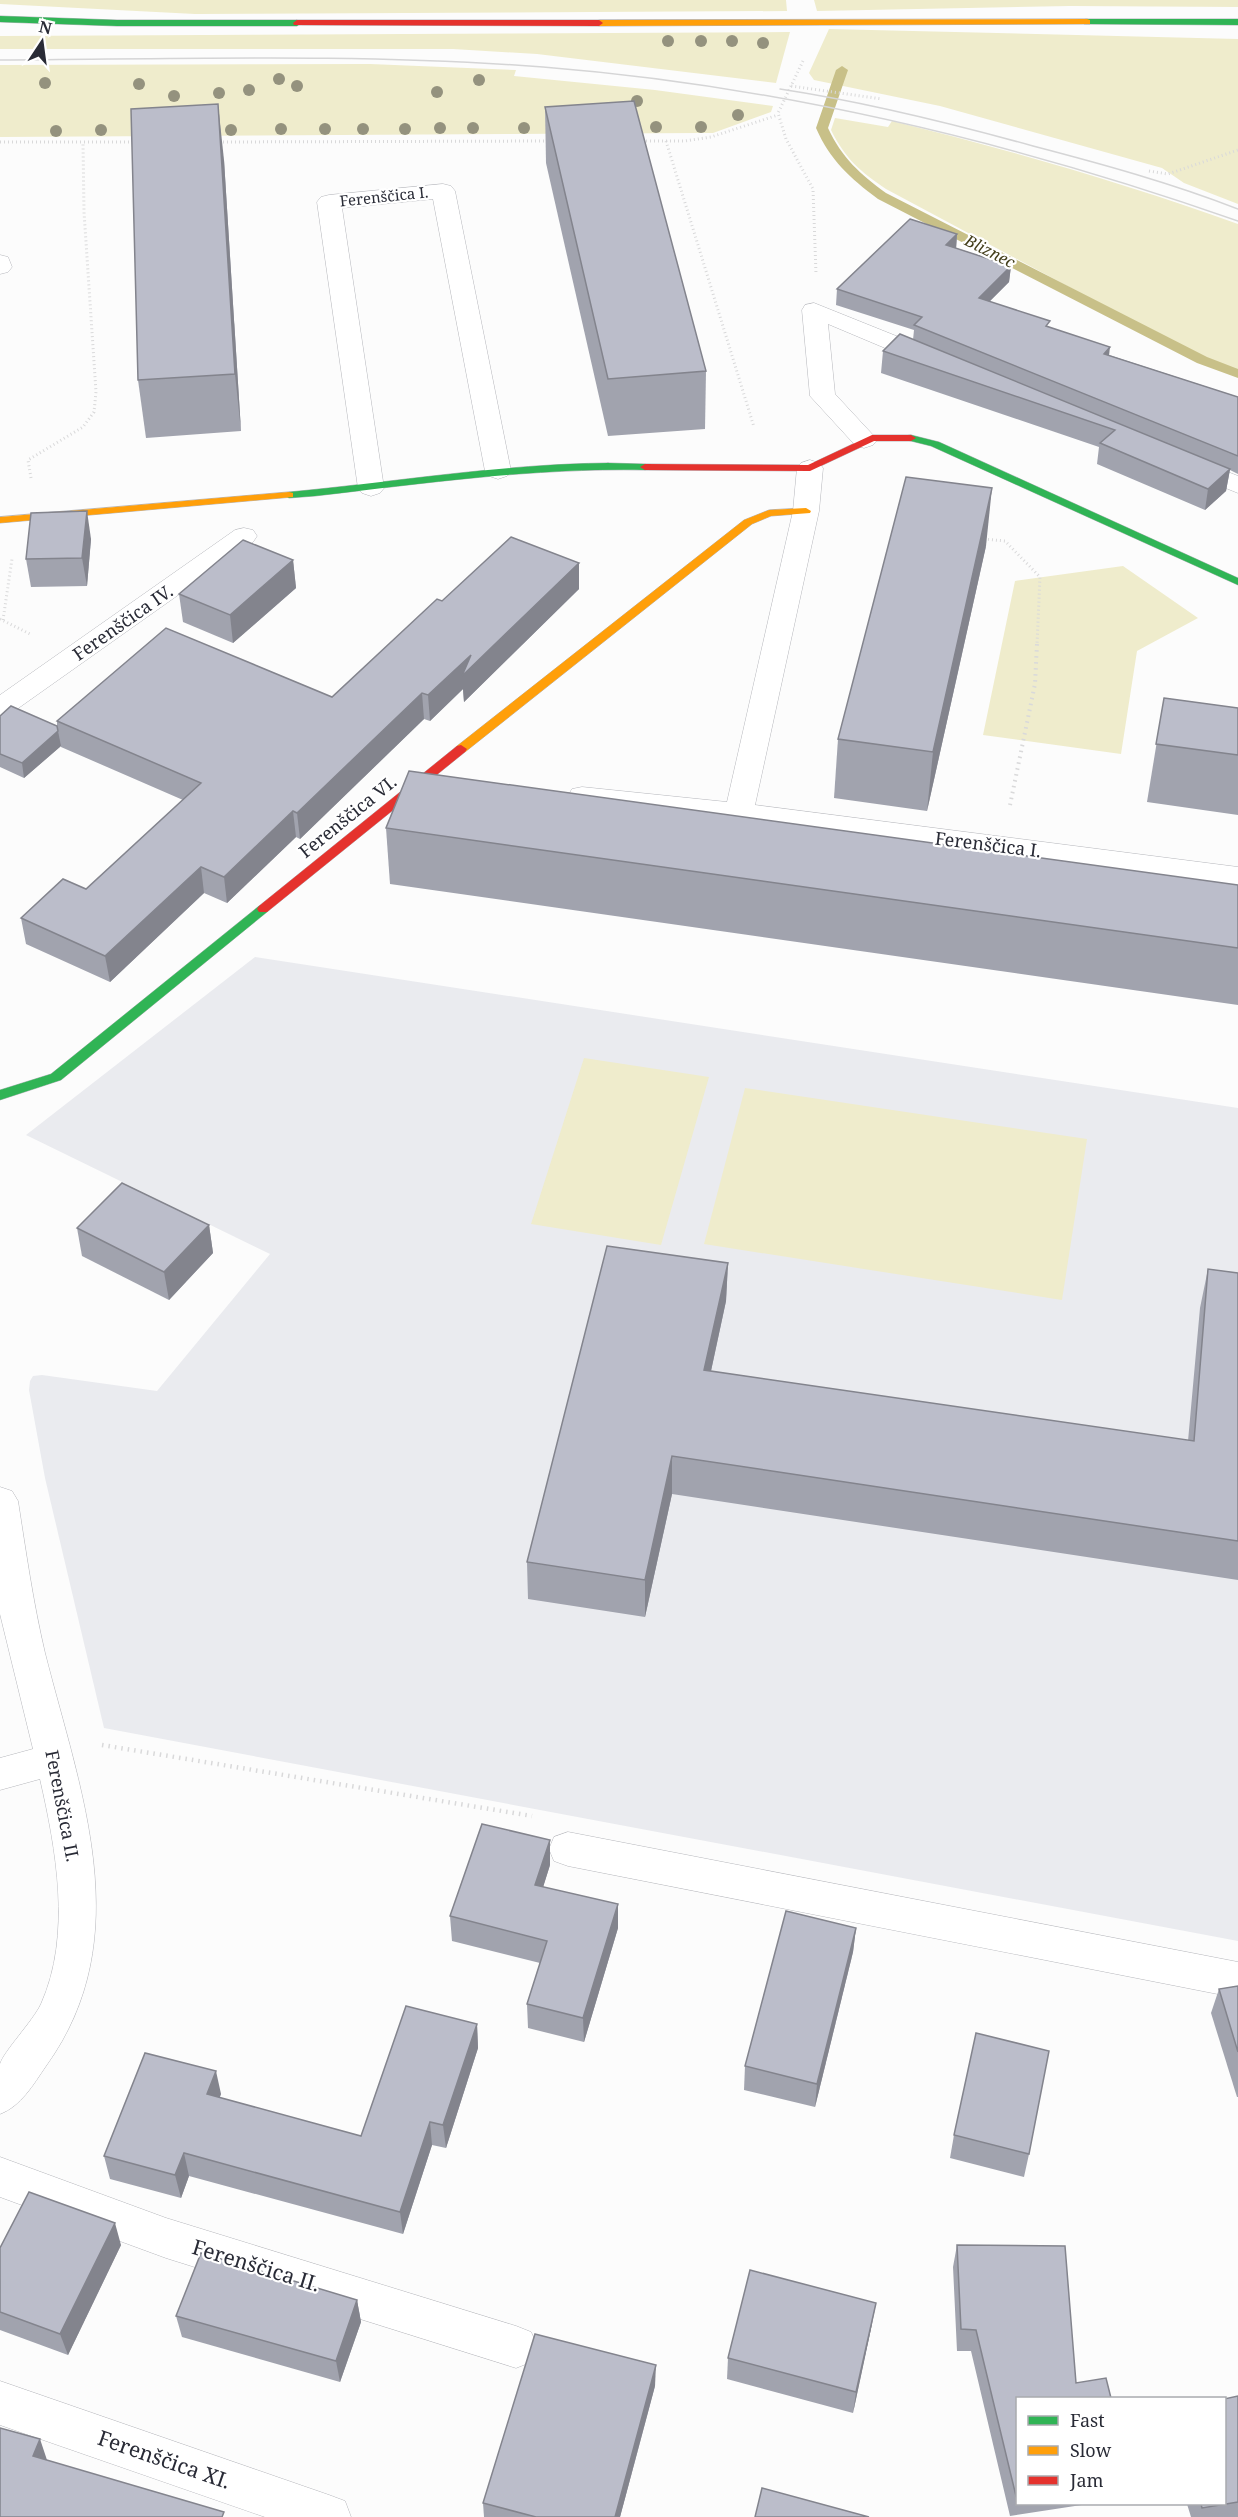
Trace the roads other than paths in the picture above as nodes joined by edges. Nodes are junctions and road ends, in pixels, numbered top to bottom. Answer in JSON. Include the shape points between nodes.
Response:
{"nodes":[{"id":1,"x":0,"y":19,"type":"edge"},
{"id":2,"x":1238,"y":21,"type":"edge"},
{"id":3,"x":956,"y":369,"type":"edge"},
{"id":4,"x":864,"y":440,"type":"junction"},
{"id":5,"x":1162,"y":454,"type":"edge"},
{"id":6,"x":810,"y":468,"type":"junction"},
{"id":7,"x":498,"y":471,"type":"junction"},
{"id":8,"x":1238,"y":485,"type":"edge"},
{"id":9,"x":371,"y":488,"type":"junction"},
{"id":10,"x":806,"y":511,"type":"junction"},
{"id":11,"x":0,"y":520,"type":"edge"},
{"id":12,"x":244,"y":536,"type":"dead end"},
{"id":13,"x":1238,"y":582,"type":"edge"},
{"id":14,"x":0,"y":708,"type":"edge"},
{"id":15,"x":423,"y":779,"type":"junction"},
{"id":16,"x":462,"y":783,"type":"edge"},
{"id":17,"x":553,"y":793,"type":"edge"},
{"id":18,"x":739,"y":813,"type":"junction"},
{"id":19,"x":1238,"y":877,"type":"edge"},
{"id":20,"x":0,"y":1095,"type":"edge"},
{"id":21,"x":0,"y":1501,"type":"edge"},
{"id":22,"x":8,"y":1611,"type":"edge"},
{"id":23,"x":55,"y":1759,"type":"junction"},
{"id":24,"x":0,"y":1774,"type":"edge"},
{"id":25,"x":568,"y":1849,"type":"road end"},
{"id":26,"x":1238,"y":1980,"type":"edge"},
{"id":27,"x":0,"y":2095,"type":"edge"},
{"id":28,"x":0,"y":2177,"type":"edge"},
{"id":29,"x":516,"y":2347,"type":"dead end"},
{"id":30,"x":0,"y":2403,"type":"edge"},
{"id":31,"x":329,"y":2517,"type":"edge"}],
"edges":[{"from":1,"to":2,"type":"street","via":[[117,23]]},
{"from":3,"to":4,"type":"street","via":[[814,310],[823,396]]},
{"from":4,"to":6,"type":"street","via":[[834,461]]},
{"from":4,"to":13,"type":"street","via":[[899,435],[935,444]]},
{"from":5,"to":8,"type":"street"},
{"from":6,"to":7,"type":"street","via":[[586,466]]},
{"from":6,"to":10,"type":"street"},
{"from":7,"to":9,"type":"street"},
{"from":7,"to":9,"type":"street","name":"Ferenščica I.","via":[[443,191],[329,202]]},
{"from":9,"to":11,"type":"street"},
{"from":10,"to":15,"type":"street","name":"Ferenščica VI.","via":[[769,513],[748,522]]},
{"from":10,"to":18,"type":"street"},
{"from":12,"to":14,"type":"street","name":"Ferenščica IV."},
{"from":15,"to":16,"type":"street"},
{"from":15,"to":20,"type":"street","name":"Ferenščica VI.","via":[[56,1077]]},
{"from":17,"to":18,"type":"street","name":"Ferenščica I."},
{"from":18,"to":19,"type":"street","name":"Ferenščica I."},
{"from":21,"to":22,"type":"street","name":"Ferenščica II."},
{"from":22,"to":23,"type":"street","name":"Ferenščica II."},
{"from":23,"to":24,"type":"street"},
{"from":23,"to":27,"type":"street","name":"Ferenščica II.","via":[[77,1889],[75,1958],[61,2004],[36,2047]]},
{"from":25,"to":26,"type":"street"},
{"from":28,"to":29,"type":"street","name":"Ferenščica II.","via":[[166,2238]]},
{"from":30,"to":31,"type":"street","name":"Ferenščica XI."}]}
